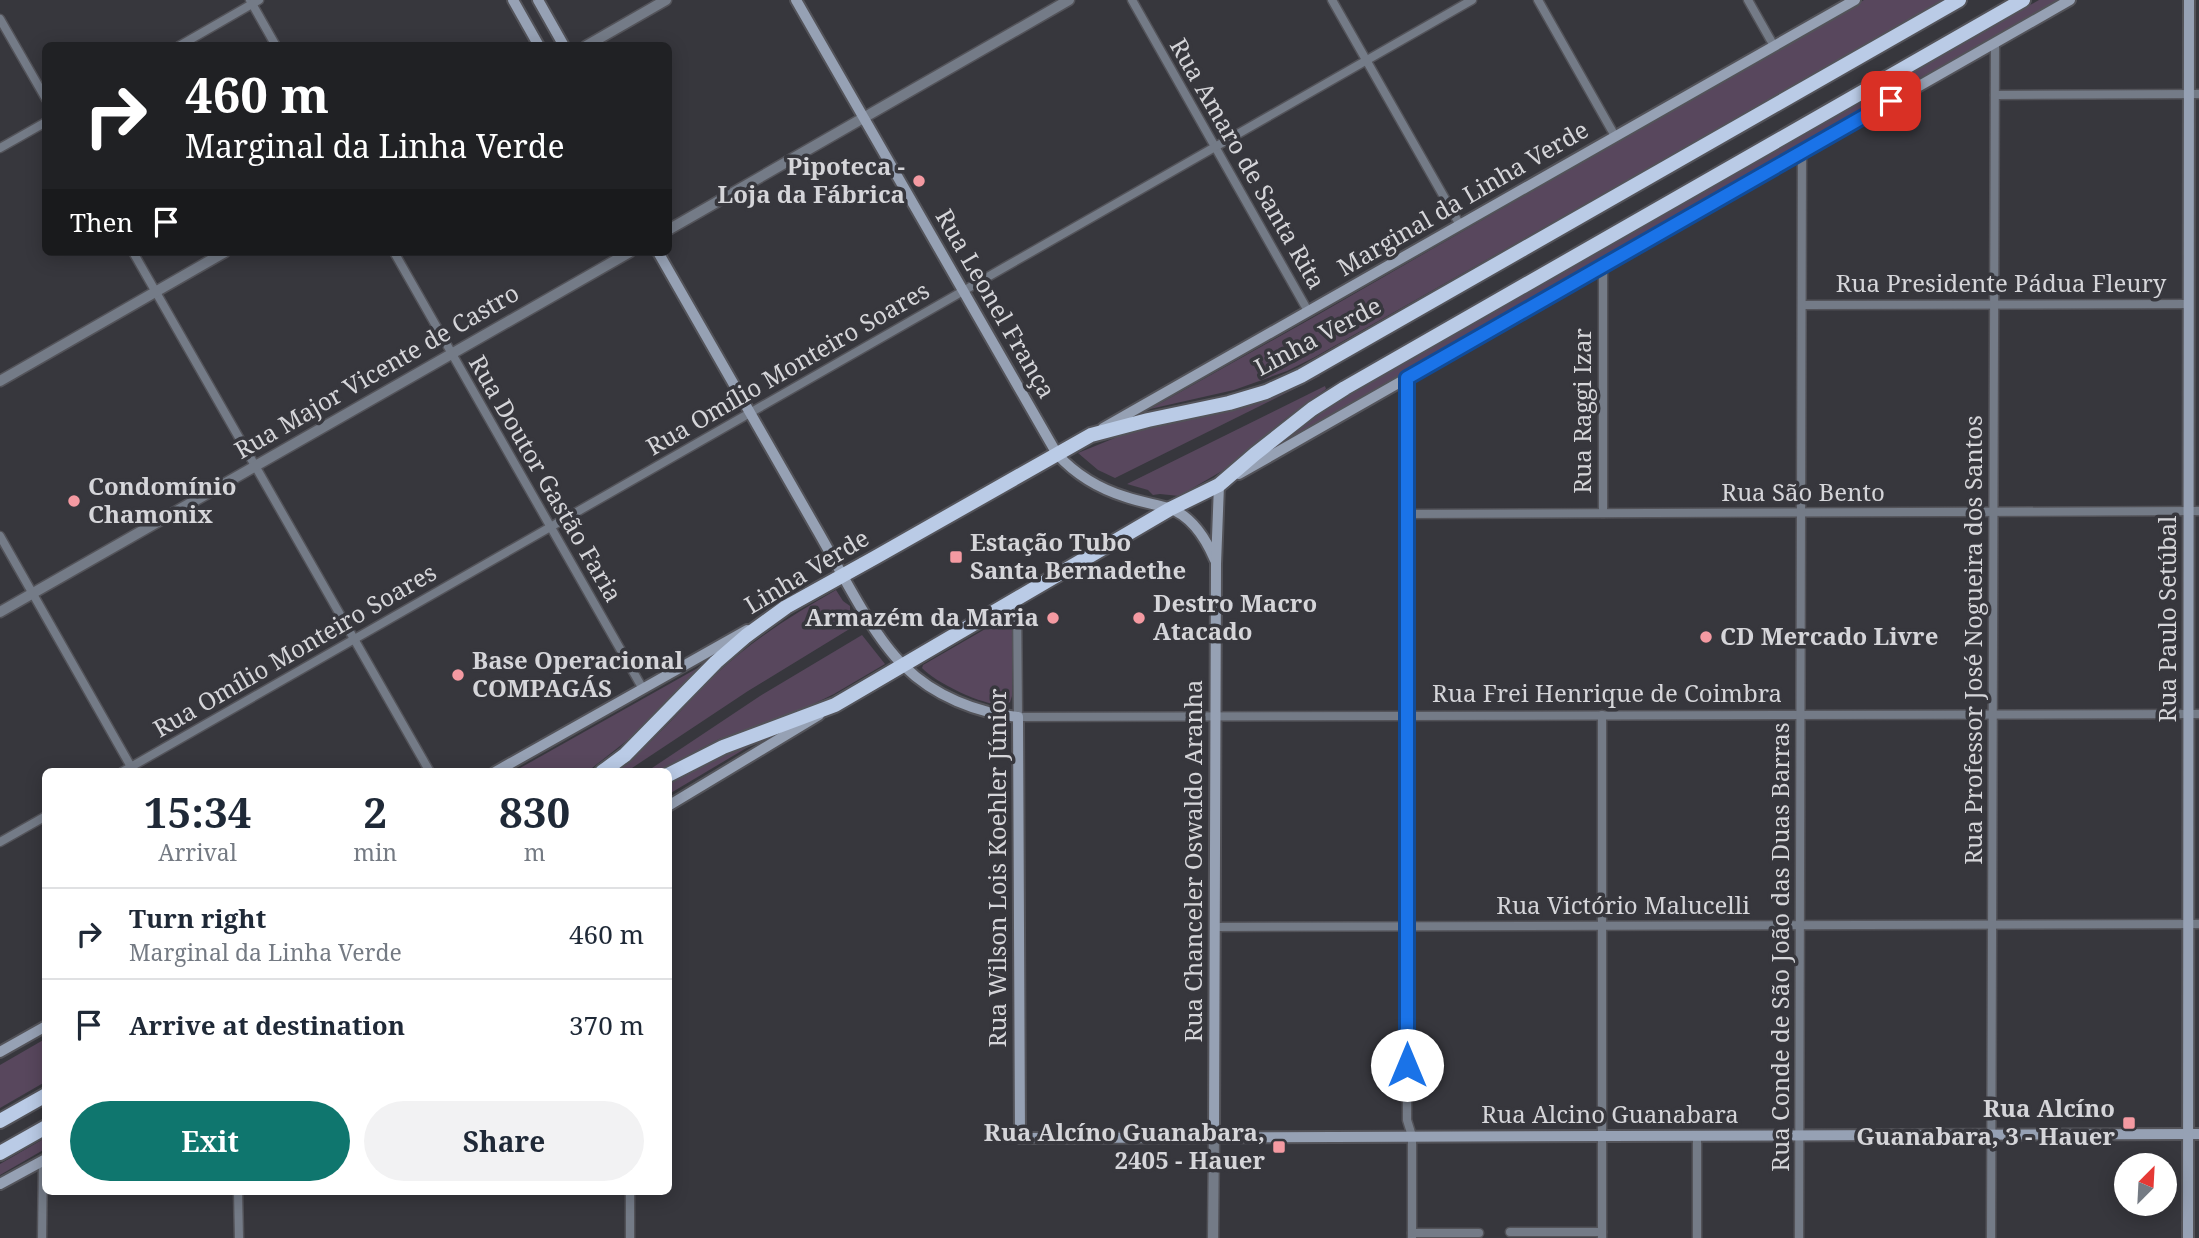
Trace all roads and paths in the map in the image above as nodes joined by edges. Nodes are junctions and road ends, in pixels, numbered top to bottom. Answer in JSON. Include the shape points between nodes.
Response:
{"nodes":[{"id":1,"x":513,"y":0,"type":"edge"},
{"id":2,"x":538,"y":0,"type":"edge"},
{"id":3,"x":666,"y":0,"type":"edge"},
{"id":4,"x":796,"y":0,"type":"edge"},
{"id":5,"x":1069,"y":0,"type":"edge"},
{"id":6,"x":1132,"y":0,"type":"edge"},
{"id":7,"x":1332,"y":0,"type":"edge"},
{"id":8,"x":1472,"y":0,"type":"edge"},
{"id":9,"x":1538,"y":0,"type":"edge"},
{"id":10,"x":1748,"y":0,"type":"edge"},
{"id":11,"x":1855,"y":0,"type":"edge"},
{"id":12,"x":1959,"y":0,"type":"edge"},
{"id":13,"x":2022,"y":0,"type":"edge"},
{"id":14,"x":2070,"y":0,"type":"edge"},
{"id":15,"x":2189,"y":0,"type":"edge"},
{"id":16,"x":254,"y":1,"type":"edge"},
{"id":17,"x":0,"y":19,"type":"edge"},
{"id":18,"x":186,"y":42,"type":"edge"},
{"id":19,"x":274,"y":42,"type":"edge"},
{"id":20,"x":537,"y":42,"type":"edge"},
{"id":21,"x":562,"y":42,"type":"edge"},
{"id":22,"x":593,"y":42,"type":"edge"},
{"id":23,"x":1995,"y":43,"type":"junction"},
{"id":24,"x":1774,"y":46,"type":"junction"},
{"id":25,"x":1366,"y":60,"type":"junction"},
{"id":26,"x":42,"y":92,"type":"edge"},
{"id":27,"x":2194,"y":94,"type":"edge"},
{"id":28,"x":1995,"y":95,"type":"junction"},
{"id":29,"x":864,"y":117,"type":"junction"},
{"id":30,"x":42,"y":124,"type":"edge"},
{"id":31,"x":1615,"y":136,"type":"junction"},
{"id":32,"x":1215,"y":147,"type":"junction"},
{"id":33,"x":0,"y":148,"type":"edge"},
{"id":34,"x":1802,"y":152,"type":"junction"},
{"id":35,"x":1460,"y":225,"type":"junction"},
{"id":36,"x":672,"y":228,"type":"edge"},
{"id":37,"x":135,"y":256,"type":"edge"},
{"id":38,"x":218,"y":256,"type":"edge"},
{"id":39,"x":396,"y":256,"type":"edge"},
{"id":40,"x":622,"y":256,"type":"edge"},
{"id":41,"x":659,"y":256,"type":"edge"},
{"id":42,"x":1603,"y":266,"type":"junction"},
{"id":43,"x":963,"y":291,"type":"junction"},
{"id":44,"x":156,"y":292,"type":"junction"},
{"id":45,"x":1994,"y":304,"type":"junction"},
{"id":46,"x":2194,"y":304,"type":"edge"},
{"id":47,"x":1802,"y":305,"type":"junction"},
{"id":48,"x":1308,"y":311,"type":"junction"},
{"id":49,"x":452,"y":354,"type":"junction"},
{"id":50,"x":1407,"y":378,"type":"junction"},
{"id":51,"x":0,"y":381,"type":"edge"},
{"id":52,"x":750,"y":413,"type":"junction"},
{"id":53,"x":1091,"y":435,"type":"junction"},
{"id":54,"x":1057,"y":454,"type":"junction"},
{"id":55,"x":255,"y":467,"type":"junction"},
{"id":56,"x":1219,"y":485,"type":"junction"},
{"id":57,"x":1170,"y":509,"type":"junction"},
{"id":58,"x":2194,"y":511,"type":"edge"},
{"id":59,"x":1993,"y":512,"type":"junction"},
{"id":60,"x":1603,"y":513,"type":"junction"},
{"id":61,"x":1802,"y":513,"type":"junction"},
{"id":62,"x":1407,"y":514,"type":"junction"},
{"id":63,"x":550,"y":527,"type":"junction"},
{"id":64,"x":0,"y":536,"type":"edge"},
{"id":65,"x":1216,"y":564,"type":"junction"},
{"id":66,"x":843,"y":575,"type":"junction"},
{"id":67,"x":33,"y":593,"type":"junction"},
{"id":68,"x":1017,"y":598,"type":"junction"},
{"id":69,"x":786,"y":607,"type":"junction"},
{"id":70,"x":0,"y":612,"type":"edge"},
{"id":71,"x":354,"y":639,"type":"junction"},
{"id":72,"x":903,"y":666,"type":"junction"},
{"id":73,"x":643,"y":688,"type":"junction"},
{"id":74,"x":835,"y":705,"type":"junction"},
{"id":75,"x":2194,"y":714,"type":"edge"},
{"id":76,"x":1602,"y":715,"type":"junction"},
{"id":77,"x":1801,"y":715,"type":"junction"},
{"id":78,"x":1993,"y":715,"type":"junction"},
{"id":79,"x":1018,"y":716,"type":"junction"},
{"id":80,"x":1217,"y":716,"type":"junction"},
{"id":81,"x":1407,"y":716,"type":"junction"},
{"id":82,"x":131,"y":768,"type":"edge"},
{"id":83,"x":134,"y":768,"type":"edge"},
{"id":84,"x":428,"y":768,"type":"edge"},
{"id":85,"x":502,"y":768,"type":"edge"},
{"id":86,"x":607,"y":768,"type":"edge"},
{"id":87,"x":672,"y":773,"type":"edge"},
{"id":88,"x":672,"y":804,"type":"edge"},
{"id":89,"x":42,"y":818,"type":"edge"},
{"id":90,"x":0,"y":842,"type":"edge"},
{"id":91,"x":1992,"y":924,"type":"junction"},
{"id":92,"x":2194,"y":924,"type":"edge"},
{"id":93,"x":1800,"y":925,"type":"junction"},
{"id":94,"x":1407,"y":926,"type":"junction"},
{"id":95,"x":1602,"y":926,"type":"junction"},
{"id":96,"x":1215,"y":927,"type":"junction"},
{"id":97,"x":42,"y":1028,"type":"edge"},
{"id":98,"x":0,"y":1052,"type":"edge"},
{"id":99,"x":42,"y":1097,"type":"edge"},
{"id":100,"x":0,"y":1121,"type":"edge"},
{"id":101,"x":42,"y":1130,"type":"edge"},
{"id":102,"x":2193,"y":1134,"type":"edge"},
{"id":103,"x":1800,"y":1135,"type":"junction"},
{"id":104,"x":1991,"y":1135,"type":"junction"},
{"id":105,"x":1412,"y":1136,"type":"junction"},
{"id":106,"x":1602,"y":1136,"type":"junction"},
{"id":107,"x":1697,"y":1136,"type":"junction"},
{"id":108,"x":1213,"y":1137,"type":"junction"},
{"id":109,"x":1020,"y":1138,"type":"joint"},
{"id":110,"x":0,"y":1153,"type":"edge"},
{"id":111,"x":42,"y":1161,"type":"edge"},
{"id":112,"x":0,"y":1184,"type":"edge"},
{"id":113,"x":43,"y":1195,"type":"edge"},
{"id":114,"x":238,"y":1195,"type":"edge"},
{"id":115,"x":630,"y":1195,"type":"edge"},
{"id":116,"x":1510,"y":1232,"type":"dead end"},
{"id":117,"x":1479,"y":1233,"type":"dead end"},
{"id":118,"x":1602,"y":1235,"type":"edge"},
{"id":119,"x":1412,"y":1236,"type":"edge"},
{"id":120,"x":42,"y":1238,"type":"edge"},
{"id":121,"x":239,"y":1238,"type":"edge"},
{"id":122,"x":630,"y":1238,"type":"edge"},
{"id":123,"x":1213,"y":1238,"type":"edge"},
{"id":124,"x":1697,"y":1238,"type":"edge"},
{"id":125,"x":1799,"y":1238,"type":"edge"},
{"id":126,"x":1991,"y":1238,"type":"edge"},
{"id":127,"x":2188,"y":1238,"type":"edge"}],
"edges":[{"from":1,"to":20,"type":"main road"},
{"from":2,"to":21,"type":"main road"},
{"from":3,"to":22,"type":"street"},
{"from":4,"to":29,"type":"main road","name":"Rua Leonel França"},
{"from":5,"to":29,"type":"street"},
{"from":6,"to":32,"type":"street","name":"Rua Amaro de Santa Rita"},
{"from":7,"to":25,"type":"street"},
{"from":8,"to":25,"type":"street","name":"Rua Omílio Monteiro Soares"},
{"from":9,"to":31,"type":"street"},
{"from":10,"to":24,"type":"street"},
{"from":11,"to":24,"type":"main road","name":"Marginal da Linha Verde"},
{"from":12,"to":53,"type":"highway","name":"Linha Verde","via":[[1301,376],[1229,403]]},
{"from":13,"to":56,"type":"highway","via":[[1345,388]]},
{"from":14,"to":23,"type":"main road"},
{"from":15,"to":27,"type":"main road","name":"Rua Paulo Setúbal"},
{"from":16,"to":18,"type":"street"},
{"from":16,"to":19,"type":"street"},
{"from":17,"to":26,"type":"street"},
{"from":23,"to":28,"type":"street","name":"Rua Professor José Nogueira dos Santos"},
{"from":23,"to":34,"type":"main road"},
{"from":24,"to":31,"type":"main road","name":"Marginal da Linha Verde"},
{"from":25,"to":32,"type":"street","name":"Rua Omílio Monteiro Soares"},
{"from":25,"to":35,"type":"street"},
{"from":27,"to":28,"type":"street"},
{"from":27,"to":46,"type":"main road","name":"Rua Paulo Setúbal"},
{"from":28,"to":45,"type":"street","name":"Rua Professor José Nogueira dos Santos"},
{"from":29,"to":36,"type":"street"},
{"from":29,"to":43,"type":"main road","name":"Rua Leonel França"},
{"from":30,"to":33,"type":"street"},
{"from":31,"to":35,"type":"main road","name":"Marginal da Linha Verde"},
{"from":32,"to":43,"type":"street","name":"Rua Omílio Monteiro Soares"},
{"from":32,"to":48,"type":"street","name":"Rua Amaro de Santa Rita"},
{"from":34,"to":42,"type":"main road"},
{"from":34,"to":47,"type":"street","name":"Rua Conde de São João das Duas Barras"},
{"from":35,"to":48,"type":"main road","name":"Marginal da Linha Verde"},
{"from":37,"to":44,"type":"street"},
{"from":38,"to":44,"type":"street"},
{"from":39,"to":49,"type":"street","name":"Rua Doutor Gastão Faria"},
{"from":40,"to":49,"type":"street","name":"Rua Major Vicente de Castro"},
{"from":41,"to":52,"type":"main road","name":"Rua Frei Henrique de Coimbra"},
{"from":42,"to":50,"type":"main road"},
{"from":42,"to":60,"type":"street","name":"Rua Raggi Izar"},
{"from":43,"to":52,"type":"street","name":"Rua Omílio Monteiro Soares"},
{"from":43,"to":54,"type":"main road","name":"Rua Leonel França"},
{"from":44,"to":51,"type":"street"},
{"from":44,"to":55,"type":"street"},
{"from":45,"to":46,"type":"street","name":"Rua Presidente Pádua Fleury"},
{"from":45,"to":47,"type":"street","name":"Rua Presidente Pádua Fleury"},
{"from":45,"to":59,"type":"street","name":"Rua Professor José Nogueira dos Santos"},
{"from":46,"to":58,"type":"main road","name":"Rua Paulo Setúbal"},
{"from":47,"to":61,"type":"street","name":"Rua Conde de São João das Duas Barras"},
{"from":48,"to":53,"type":"main road","name":"Marginal da Linha Verde"},
{"from":49,"to":55,"type":"street","name":"Rua Major Vicente de Castro"},
{"from":49,"to":63,"type":"street","name":"Rua Doutor Gastão Faria"},
{"from":50,"to":56,"type":"main road"},
{"from":50,"to":62,"type":"street"},
{"from":52,"to":63,"type":"street","name":"Rua Omílio Monteiro Soares"},
{"from":52,"to":66,"type":"main road","name":"Rua Frei Henrique de Coimbra"},
{"from":53,"to":54,"type":"highway","name":"Linha Verde"},
{"from":54,"to":57,"type":"main road","name":"Rua Leonel França","via":[[1103,489]]},
{"from":54,"to":66,"type":"highway","name":"Linha Verde"},
{"from":55,"to":67,"type":"street","name":"Rua Major Vicente de Castro"},
{"from":55,"to":71,"type":"street"},
{"from":56,"to":57,"type":"highway"},
{"from":56,"to":65,"type":"main road","name":"Rua Chanceler Oswaldo Aranha"},
{"from":57,"to":65,"type":"main road","name":"Rua Leonel França","via":[[1196,528]]},
{"from":57,"to":68,"type":"highway"},
{"from":58,"to":59,"type":"street","name":"Rua São Bento"},
{"from":58,"to":75,"type":"main road","name":"Rua Paulo Setúbal"},
{"from":59,"to":61,"type":"street","name":"Rua São Bento"},
{"from":59,"to":78,"type":"street","name":"Rua Professor José Nogueira dos Santos"},
{"from":60,"to":61,"type":"street","name":"Rua São Bento"},
{"from":60,"to":62,"type":"street","name":"Rua São Bento"},
{"from":61,"to":77,"type":"street","name":"Rua Conde de São João das Duas Barras"},
{"from":62,"to":81,"type":"street"},
{"from":63,"to":71,"type":"street","name":"Rua Omílio Monteiro Soares"},
{"from":63,"to":73,"type":"street","name":"Rua Doutor Gastão Faria"},
{"from":64,"to":67,"type":"street"},
{"from":65,"to":80,"type":"main road","name":"Rua Chanceler Oswaldo Aranha"},
{"from":66,"to":69,"type":"highway","name":"Linha Verde"},
{"from":66,"to":72,"type":"main road","name":"Rua Frei Henrique de Coimbra"},
{"from":67,"to":70,"type":"street","name":"Rua Major Vicente de Castro"},
{"from":67,"to":82,"type":"street"},
{"from":68,"to":72,"type":"highway"},
{"from":68,"to":79,"type":"street","name":"Rua Wilson Lois Koehler Júnior"},
{"from":69,"to":73,"type":"main road"},
{"from":69,"to":86,"type":"highway","name":"Linha Verde","via":[[716,662]]},
{"from":71,"to":83,"type":"street","name":"Rua Omílio Monteiro Soares"},
{"from":71,"to":84,"type":"street"},
{"from":72,"to":74,"type":"highway"},
{"from":72,"to":79,"type":"main road","name":"Rua Frei Henrique de Coimbra","via":[[963,704]]},
{"from":73,"to":85,"type":"main road"},
{"from":74,"to":87,"type":"highway","via":[[723,747]]},
{"from":74,"to":88,"type":"main road"},
{"from":75,"to":78,"type":"street","name":"Rua Frei Henrique de Coimbra"},
{"from":75,"to":92,"type":"main road","name":"Rua Paulo Setúbal"},
{"from":76,"to":77,"type":"street","name":"Rua Frei Henrique de Coimbra"},
{"from":76,"to":81,"type":"street","name":"Rua Frei Henrique de Coimbra"},
{"from":76,"to":95,"type":"street"},
{"from":77,"to":78,"type":"street","name":"Rua Frei Henrique de Coimbra"},
{"from":77,"to":93,"type":"street","name":"Rua Conde de São João das Duas Barras"},
{"from":78,"to":91,"type":"street","name":"Rua Professor José Nogueira dos Santos"},
{"from":79,"to":80,"type":"street","name":"Rua Frei Henrique de Coimbra"},
{"from":79,"to":109,"type":"main road","name":"Rua Wilson Lois Koehler Júnior"},
{"from":80,"to":81,"type":"street","name":"Rua Frei Henrique de Coimbra"},
{"from":80,"to":96,"type":"main road","name":"Rua Chanceler Oswaldo Aranha"},
{"from":81,"to":94,"type":"street"},
{"from":89,"to":90,"type":"street"},
{"from":91,"to":92,"type":"street","name":"Rua Victório Malucelli"},
{"from":91,"to":93,"type":"street","name":"Rua Victório Malucelli"},
{"from":91,"to":104,"type":"street","name":"Rua Professor José Nogueira dos Santos"},
{"from":92,"to":102,"type":"main road","name":"Rua Paulo Setúbal"},
{"from":93,"to":95,"type":"street","name":"Rua Victório Malucelli"},
{"from":93,"to":103,"type":"street","name":"Rua Conde de São João das Duas Barras"},
{"from":94,"to":95,"type":"street","name":"Rua Victório Malucelli"},
{"from":94,"to":96,"type":"street","name":"Rua Victório Malucelli"},
{"from":94,"to":105,"type":"street","via":[[1407,1120]]},
{"from":95,"to":106,"type":"street"},
{"from":96,"to":108,"type":"main road","name":"Rua Chanceler Oswaldo Aranha"},
{"from":97,"to":98,"type":"main road"},
{"from":99,"to":100,"type":"highway"},
{"from":101,"to":110,"type":"highway"},
{"from":102,"to":104,"type":"main road","name":"Rua Alcino Guanabara"},
{"from":102,"to":127,"type":"main road","name":"Rua Paulo Setúbal"},
{"from":103,"to":104,"type":"main road","name":"Rua Alcino Guanabara"},
{"from":103,"to":107,"type":"main road","name":"Rua Alcino Guanabara"},
{"from":103,"to":125,"type":"street","name":"Rua Conde de São João das Duas Barras"},
{"from":104,"to":126,"type":"street","name":"Rua Professor José Nogueira dos Santos"},
{"from":105,"to":106,"type":"main road","name":"Rua Alcino Guanabara"},
{"from":105,"to":108,"type":"main road","name":"Rua Alcino Guanabara"},
{"from":105,"to":119,"type":"street"},
{"from":106,"to":107,"type":"main road","name":"Rua Alcino Guanabara"},
{"from":106,"to":118,"type":"street"},
{"from":107,"to":124,"type":"street"},
{"from":108,"to":109,"type":"main road","name":"Rua Alcino Guanabara"},
{"from":108,"to":123,"type":"street","name":"Rua Chanceler Oswaldo Aranha"},
{"from":111,"to":112,"type":"main road"},
{"from":113,"to":120,"type":"street"},
{"from":114,"to":121,"type":"street"},
{"from":115,"to":122,"type":"street"},
{"from":116,"to":118,"type":"street"},
{"from":117,"to":119,"type":"street"}]}
